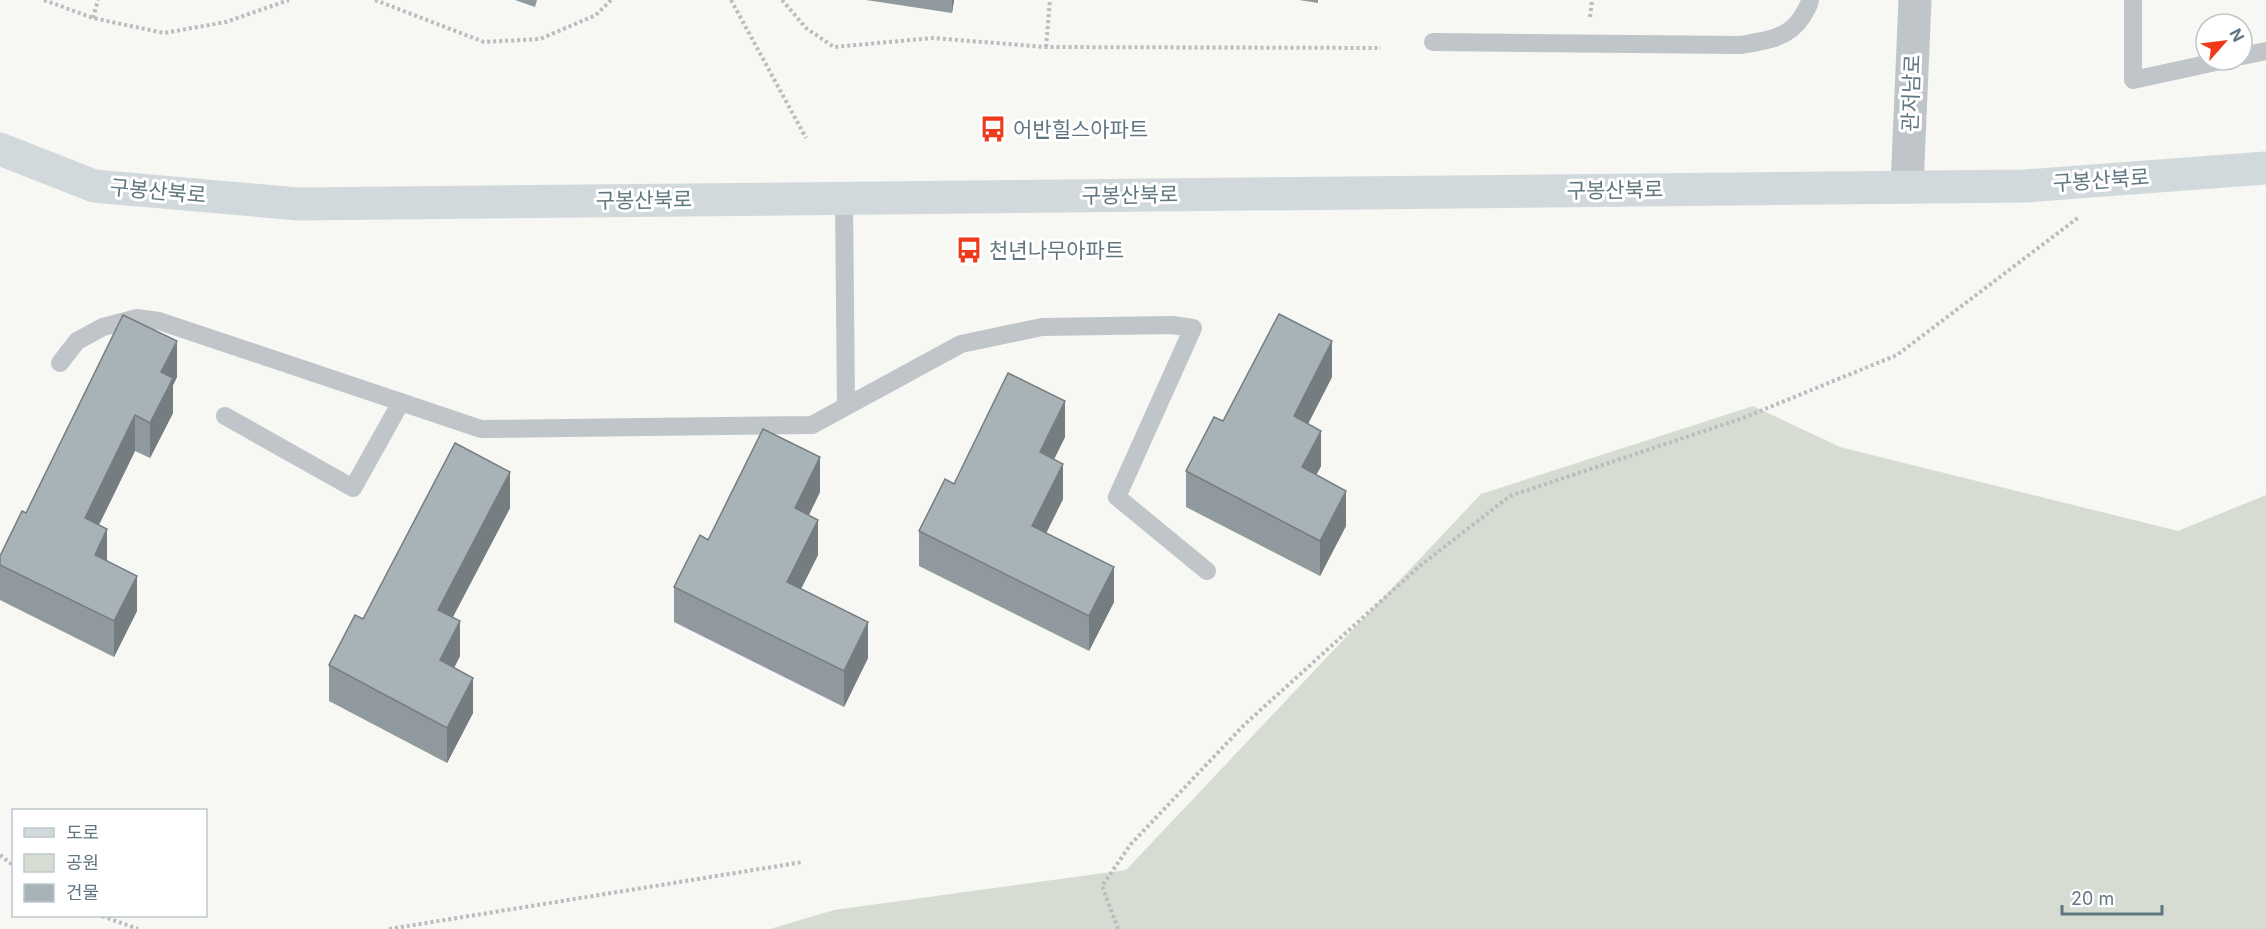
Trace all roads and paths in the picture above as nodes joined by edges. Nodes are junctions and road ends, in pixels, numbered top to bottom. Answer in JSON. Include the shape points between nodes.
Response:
{"nodes":[{"id":1,"x":44,"y":0,"type":"edge"},
{"id":2,"x":98,"y":0,"type":"edge"},
{"id":3,"x":289,"y":0,"type":"edge"},
{"id":4,"x":375,"y":0,"type":"edge"},
{"id":5,"x":611,"y":0,"type":"edge"},
{"id":6,"x":732,"y":0,"type":"edge"},
{"id":7,"x":782,"y":0,"type":"edge"},
{"id":8,"x":1050,"y":0,"type":"edge"},
{"id":9,"x":1592,"y":0,"type":"edge"},
{"id":10,"x":1810,"y":0,"type":"edge"},
{"id":11,"x":1915,"y":0,"type":"edge"},
{"id":12,"x":2133,"y":0,"type":"edge"},
{"id":13,"x":93,"y":18,"type":"junction"},
{"id":14,"x":1589,"y":27,"type":"dead end"},
{"id":15,"x":1433,"y":42,"type":"dead end"},
{"id":16,"x":1046,"y":47,"type":"junction"},
{"id":17,"x":1381,"y":48,"type":"dead end"},
{"id":18,"x":2194,"y":67,"type":"edge"},
{"id":19,"x":806,"y":138,"type":"dead end"},
{"id":20,"x":0,"y":149,"type":"edge"},
{"id":21,"x":2266,"y":168,"type":"edge"},
{"id":22,"x":1907,"y":187,"type":"junction"},
{"id":23,"x":844,"y":198,"type":"junction"},
{"id":24,"x":2083,"y":214,"type":"dead end"},
{"id":25,"x":60,"y":363,"type":"dead end"},
{"id":26,"x":401,"y":402,"type":"junction"},
{"id":27,"x":846,"y":406,"type":"junction"},
{"id":28,"x":225,"y":416,"type":"dead end"},
{"id":29,"x":1207,"y":571,"type":"dead end"},
{"id":30,"x":0,"y":855,"type":"edge"},
{"id":31,"x":803,"y":862,"type":"dead end"},
{"id":32,"x":12,"y":864,"type":"edge"},
{"id":33,"x":107,"y":917,"type":"edge"},
{"id":34,"x":138,"y":929,"type":"edge"},
{"id":35,"x":389,"y":929,"type":"edge"},
{"id":36,"x":1118,"y":929,"type":"edge"}],
"edges":[{"from":1,"to":13,"type":"path"},
{"from":2,"to":13,"type":"path"},
{"from":3,"to":13,"type":"path","via":[[226,22],[164,33]]},
{"from":4,"to":5,"type":"path","via":[[484,42],[540,39],[596,15]]},
{"from":6,"to":19,"type":"path"},
{"from":7,"to":16,"type":"path","via":[[806,28],[834,47],[933,38]]},
{"from":8,"to":16,"type":"path"},
{"from":9,"to":14,"type":"path"},
{"from":10,"to":15,"type":"lane","via":[[1795,28],[1773,40],[1740,45]]},
{"from":11,"to":22,"type":"street","name":"관저남로"},
{"from":12,"to":18,"type":"lane","via":[[2133,80]]},
{"from":16,"to":17,"type":"path"},
{"from":20,"to":23,"type":"main road","name":"구봉산북로","via":[[94,186],[297,204]]},
{"from":21,"to":22,"type":"main road","name":"구봉산북로","via":[[2026,186]]},
{"from":22,"to":23,"type":"main road","name":"구봉산북로"},
{"from":23,"to":27,"type":"lane"},
{"from":24,"to":36,"type":"path","via":[[1897,355],[1743,418],[1510,496],[1421,565],[1245,724],[1131,843],[1102,886]]},
{"from":25,"to":26,"type":"lane","via":[[77,341],[103,327],[137,318],[159,321]]},
{"from":26,"to":27,"type":"lane","via":[[481,429],[812,425]]},
{"from":26,"to":28,"type":"lane","via":[[353,488]]},
{"from":27,"to":29,"type":"lane","via":[[961,344],[1042,327],[1193,328],[1117,497]]},
{"from":30,"to":32,"type":"path"},
{"from":31,"to":35,"type":"path"},
{"from":33,"to":34,"type":"path"}]}
